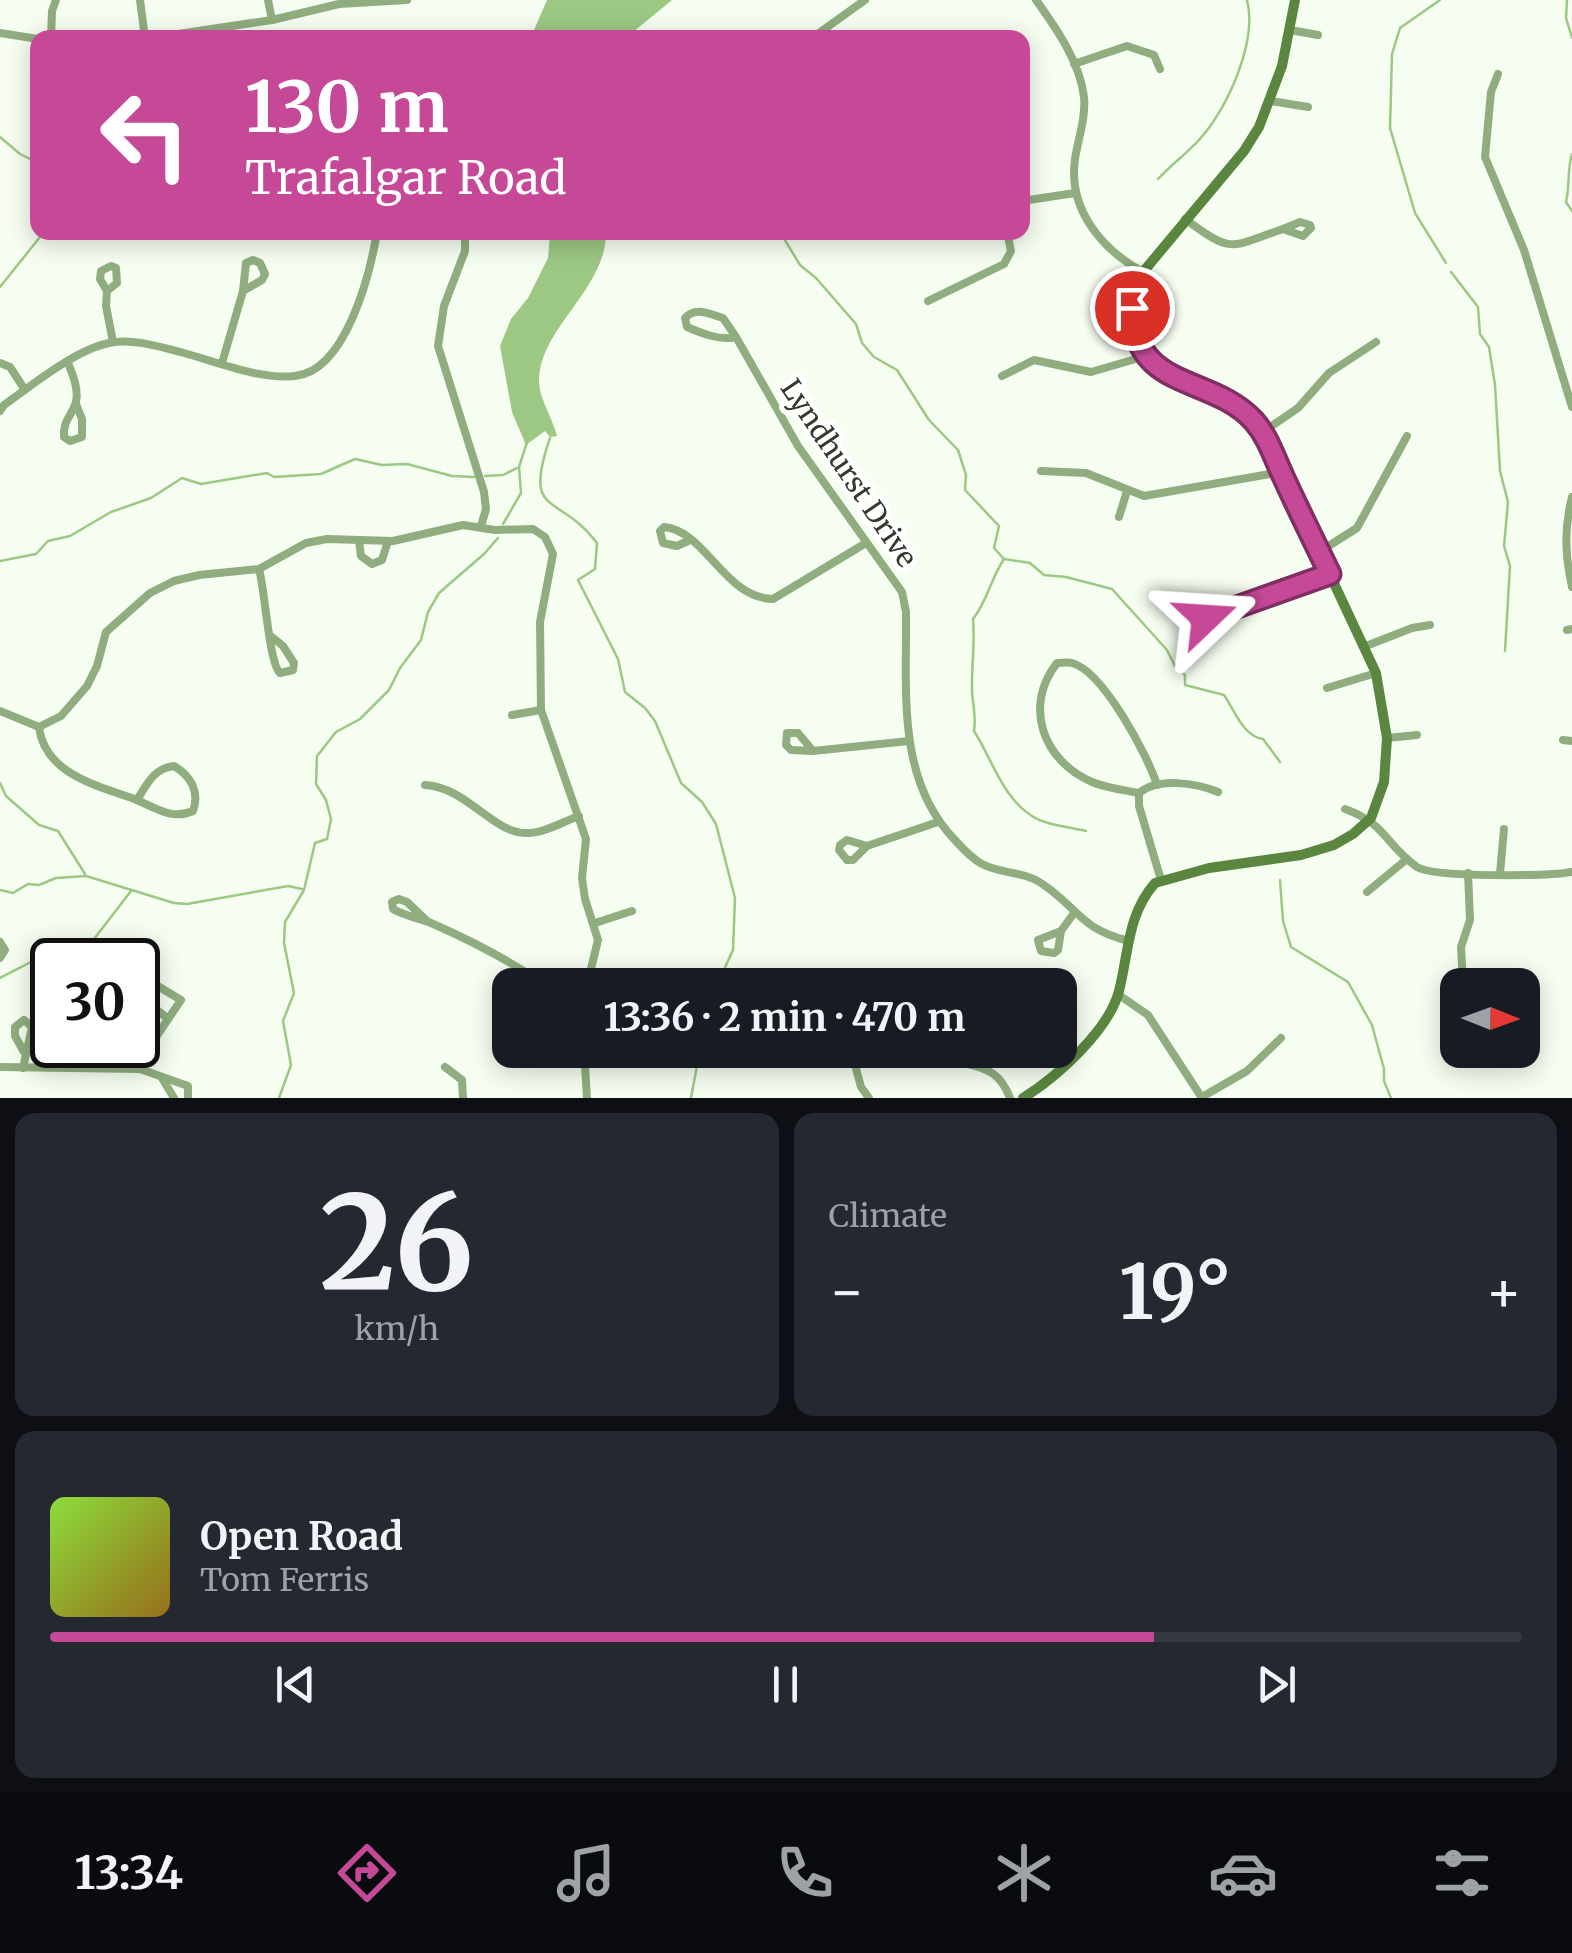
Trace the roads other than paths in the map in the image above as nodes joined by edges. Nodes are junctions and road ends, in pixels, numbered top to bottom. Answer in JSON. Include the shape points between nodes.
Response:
{"nodes":[{"id":1,"x":56,"y":0,"type":"edge"},
{"id":2,"x":140,"y":0,"type":"edge"},
{"id":3,"x":268,"y":0,"type":"edge"},
{"id":4,"x":406,"y":0,"type":"edge"},
{"id":5,"x":865,"y":0,"type":"edge"},
{"id":6,"x":1036,"y":0,"type":"edge"},
{"id":7,"x":1294,"y":0,"type":"edge"},
{"id":8,"x":853,"y":3,"type":"edge"},
{"id":9,"x":272,"y":20,"type":"junction"},
{"id":10,"x":51,"y":30,"type":"edge"},
{"id":11,"x":146,"y":30,"type":"edge"},
{"id":12,"x":203,"y":30,"type":"edge"},
{"id":13,"x":821,"y":30,"type":"edge"},
{"id":14,"x":1290,"y":30,"type":"junction"},
{"id":15,"x":0,"y":33,"type":"edge"},
{"id":16,"x":1318,"y":36,"type":"dead end"},
{"id":17,"x":30,"y":37,"type":"edge"},
{"id":18,"x":1074,"y":64,"type":"junction"},
{"id":19,"x":1160,"y":69,"type":"dead end"},
{"id":20,"x":1498,"y":74,"type":"dead end"},
{"id":21,"x":1271,"y":102,"type":"junction"},
{"id":22,"x":1308,"y":108,"type":"dead end"},
{"id":23,"x":1075,"y":192,"type":"junction"},
{"id":24,"x":1030,"y":200,"type":"edge"},
{"id":25,"x":1186,"y":219,"type":"junction"},
{"id":26,"x":1283,"y":228,"type":"dead end"},
{"id":27,"x":376,"y":240,"type":"edge"},
{"id":28,"x":465,"y":240,"type":"edge"},
{"id":29,"x":1009,"y":240,"type":"edge"},
{"id":30,"x":1143,"y":272,"type":"junction"},
{"id":31,"x":243,"y":290,"type":"dead end"},
{"id":32,"x":108,"y":291,"type":"dead end"},
{"id":33,"x":928,"y":301,"type":"dead end"},
{"id":34,"x":736,"y":337,"type":"junction"},
{"id":35,"x":113,"y":342,"type":"junction"},
{"id":36,"x":1376,"y":342,"type":"dead end"},
{"id":37,"x":1146,"y":356,"type":"junction"},
{"id":38,"x":68,"y":362,"type":"junction"},
{"id":39,"x":0,"y":363,"type":"edge"},
{"id":40,"x":222,"y":363,"type":"junction"},
{"id":41,"x":1002,"y":376,"type":"dead end"},
{"id":42,"x":25,"y":390,"type":"junction"},
{"id":43,"x":1,"y":404,"type":"edge"},
{"id":44,"x":76,"y":404,"type":"dead end"},
{"id":45,"x":1572,"y":407,"type":"edge"},
{"id":46,"x":1264,"y":432,"type":"junction"},
{"id":47,"x":1407,"y":436,"type":"dead end"},
{"id":48,"x":1041,"y":471,"type":"dead end"},
{"id":49,"x":1281,"y":472,"type":"junction"},
{"id":50,"x":1127,"y":491,"type":"junction"},
{"id":51,"x":1572,"y":497,"type":"edge"},
{"id":52,"x":1119,"y":517,"type":"dead end"},
{"id":53,"x":481,"y":526,"type":"junction"},
{"id":54,"x":690,"y":540,"type":"dead end"},
{"id":55,"x":359,"y":541,"type":"junction"},
{"id":56,"x":388,"y":541,"type":"junction"},
{"id":57,"x":866,"y":542,"type":"junction"},
{"id":58,"x":1319,"y":552,"type":"junction"},
{"id":59,"x":259,"y":568,"type":"junction"},
{"id":60,"x":1330,"y":574,"type":"junction"},
{"id":61,"x":1572,"y":586,"type":"edge"},
{"id":62,"x":1206,"y":618,"type":"dead end"},
{"id":63,"x":1430,"y":626,"type":"dead end"},
{"id":64,"x":272,"y":637,"type":"junction"},
{"id":65,"x":1366,"y":646,"type":"junction"},
{"id":66,"x":1376,"y":673,"type":"junction"},
{"id":67,"x":1327,"y":688,"type":"dead end"},
{"id":68,"x":542,"y":710,"type":"junction"},
{"id":69,"x":0,"y":711,"type":"edge"},
{"id":70,"x":512,"y":715,"type":"dead end"},
{"id":71,"x":39,"y":728,"type":"junction"},
{"id":72,"x":1417,"y":735,"type":"dead end"},
{"id":73,"x":1387,"y":738,"type":"junction"},
{"id":74,"x":909,"y":742,"type":"junction"},
{"id":75,"x":813,"y":751,"type":"dead end"},
{"id":76,"x":1157,"y":784,"type":"junction"},
{"id":77,"x":425,"y":786,"type":"dead end"},
{"id":78,"x":1218,"y":792,"type":"dead end"},
{"id":79,"x":1139,"y":793,"type":"junction"},
{"id":80,"x":137,"y":800,"type":"junction"},
{"id":81,"x":1345,"y":810,"type":"dead end"},
{"id":82,"x":578,"y":816,"type":"junction"},
{"id":83,"x":1370,"y":818,"type":"junction"},
{"id":84,"x":938,"y":822,"type":"junction"},
{"id":85,"x":1504,"y":829,"type":"dead end"},
{"id":86,"x":868,"y":846,"type":"dead end"},
{"id":87,"x":1408,"y":859,"type":"junction"},
{"id":88,"x":1500,"y":872,"type":"junction"},
{"id":89,"x":1572,"y":872,"type":"edge"},
{"id":90,"x":1468,"y":874,"type":"junction"},
{"id":91,"x":1161,"y":880,"type":"junction"},
{"id":92,"x":1367,"y":892,"type":"dead end"},
{"id":93,"x":632,"y":911,"type":"dead end"},
{"id":94,"x":1074,"y":913,"type":"junction"},
{"id":95,"x":427,"y":921,"type":"dead end"},
{"id":96,"x":595,"y":923,"type":"junction"},
{"id":97,"x":1061,"y":931,"type":"dead end"},
{"id":98,"x":0,"y":942,"type":"edge"},
{"id":99,"x":1128,"y":942,"type":"junction"},
{"id":100,"x":0,"y":958,"type":"edge"},
{"id":101,"x":514,"y":968,"type":"edge"},
{"id":102,"x":591,"y":968,"type":"edge"},
{"id":103,"x":1463,"y":968,"type":"edge"},
{"id":104,"x":1118,"y":995,"type":"junction"},
{"id":105,"x":167,"y":1018,"type":"junction"},
{"id":106,"x":1282,"y":1038,"type":"dead end"},
{"id":107,"x":24,"y":1052,"type":"dead end"},
{"id":108,"x":0,"y":1067,"type":"edge"},
{"id":109,"x":445,"y":1067,"type":"dead end"},
{"id":110,"x":23,"y":1068,"type":"junction"},
{"id":111,"x":586,"y":1068,"type":"edge"},
{"id":112,"x":856,"y":1068,"type":"edge"},
{"id":113,"x":988,"y":1068,"type":"edge"},
{"id":114,"x":140,"y":1069,"type":"junction"},
{"id":115,"x":162,"y":1078,"type":"junction"},
{"id":116,"x":174,"y":1098,"type":"edge"},
{"id":117,"x":188,"y":1098,"type":"edge"},
{"id":118,"x":464,"y":1098,"type":"edge"},
{"id":119,"x":588,"y":1098,"type":"edge"},
{"id":120,"x":869,"y":1098,"type":"edge"},
{"id":121,"x":1010,"y":1098,"type":"edge"},
{"id":122,"x":1023,"y":1098,"type":"edge"},
{"id":123,"x":1202,"y":1098,"type":"edge"}],
"edges":[{"from":1,"to":10,"type":"street"},
{"from":2,"to":11,"type":"street"},
{"from":3,"to":9,"type":"street"},
{"from":4,"to":9,"type":"street","via":[[340,4]]},
{"from":5,"to":8,"type":"street"},
{"from":6,"to":18,"type":"street"},
{"from":7,"to":14,"type":"street"},
{"from":8,"to":13,"type":"street"},
{"from":9,"to":12,"type":"street"},
{"from":14,"to":16,"type":"street"},
{"from":14,"to":21,"type":"street"},
{"from":15,"to":17,"type":"street"},
{"from":18,"to":19,"type":"street","via":[[1126,46],[1154,55]]},
{"from":18,"to":23,"type":"street","via":[[1084,113]]},
{"from":20,"to":45,"type":"street","via":[[1486,127],[1488,164],[1524,250]]},
{"from":21,"to":22,"type":"street"},
{"from":21,"to":25,"type":"street","via":[[1244,151]]},
{"from":23,"to":24,"type":"street"},
{"from":23,"to":30,"type":"street","via":[[1105,245]]},
{"from":25,"to":26,"type":"street","via":[[1226,246]]},
{"from":25,"to":30,"type":"street"},
{"from":27,"to":40,"type":"street","via":[[371,270],[330,358],[315,371],[295,376]]},
{"from":28,"to":53,"type":"street","via":[[438,346],[484,492]]},
{"from":29,"to":33,"type":"street","via":[[1004,264]]},
{"from":30,"to":37,"type":"street","via":[[1132,325]]},
{"from":31,"to":40,"type":"street"},
{"from":32,"to":35,"type":"street"},
{"from":34,"to":34,"type":"street","name":"Lyndhurst Drive","via":[[698,332],[685,318],[699,310],[723,318]]},
{"from":34,"to":57,"type":"street","name":"Lyndhurst Drive","via":[[798,446]]},
{"from":35,"to":38,"type":"street"},
{"from":35,"to":40,"type":"street"},
{"from":36,"to":46,"type":"street","via":[[1328,373],[1298,408]]},
{"from":37,"to":41,"type":"street","via":[[1090,372],[1034,360]]},
{"from":37,"to":46,"type":"street","via":[[1172,378],[1238,407]]},
{"from":38,"to":42,"type":"street"},
{"from":38,"to":44,"type":"street"},
{"from":39,"to":42,"type":"street"},
{"from":42,"to":43,"type":"street"},
{"from":46,"to":49,"type":"street"},
{"from":47,"to":58,"type":"street","via":[[1357,528]]},
{"from":48,"to":50,"type":"street","via":[[1086,473]]},
{"from":49,"to":50,"type":"street","via":[[1164,494]]},
{"from":49,"to":58,"type":"street"},
{"from":50,"to":52,"type":"street"},
{"from":51,"to":61,"type":"street","via":[[1565,527]]},
{"from":53,"to":56,"type":"street"},
{"from":53,"to":68,"type":"street","via":[[532,529],[545,537],[552,554],[540,622]]},
{"from":54,"to":57,"type":"street","via":[[741,590],[773,599]]},
{"from":55,"to":56,"type":"street"},
{"from":55,"to":56,"type":"street","via":[[361,556],[372,564],[382,560]]},
{"from":55,"to":59,"type":"street","via":[[306,543]]},
{"from":57,"to":74,"type":"street","name":"Lyndhurst Drive","via":[[902,592]]},
{"from":58,"to":60,"type":"street"},
{"from":59,"to":64,"type":"street"},
{"from":59,"to":71,"type":"street","via":[[199,575],[150,593],[106,632],[97,666],[75,702]]},
{"from":60,"to":62,"type":"street"},
{"from":60,"to":65,"type":"street"},
{"from":63,"to":65,"type":"street"},
{"from":64,"to":64,"type":"street","via":[[272,662],[287,673],[294,662]]},
{"from":65,"to":66,"type":"street"},
{"from":66,"to":67,"type":"street"},
{"from":66,"to":73,"type":"street"},
{"from":68,"to":70,"type":"street"},
{"from":68,"to":82,"type":"street"},
{"from":69,"to":71,"type":"street"},
{"from":71,"to":80,"type":"street","via":[[50,758],[71,774]]},
{"from":72,"to":73,"type":"street"},
{"from":73,"to":83,"type":"street","via":[[1384,782]]},
{"from":74,"to":75,"type":"street"},
{"from":74,"to":84,"type":"street","name":"Lyndhurst Drive"},
{"from":76,"to":78,"type":"street"},
{"from":76,"to":79,"type":"street"},
{"from":76,"to":79,"type":"street","via":[[1134,734],[1100,686],[1085,669],[1057,663],[1041,707],[1048,744],[1092,783]]},
{"from":77,"to":82,"type":"street","via":[[444,786],[519,832]]},
{"from":79,"to":91,"type":"street"},
{"from":80,"to":80,"type":"street","via":[[152,776],[174,766],[185,773],[197,801],[182,816]]},
{"from":81,"to":83,"type":"street"},
{"from":82,"to":96,"type":"street","via":[[586,838],[585,900]]},
{"from":83,"to":87,"type":"street"},
{"from":83,"to":91,"type":"street","via":[[1344,840],[1301,855]]},
{"from":84,"to":86,"type":"street"},
{"from":84,"to":94,"type":"street","name":"Lyndhurst Drive","via":[[985,866],[1038,881]]},
{"from":85,"to":88,"type":"street"},
{"from":87,"to":90,"type":"street","via":[[1430,873]]},
{"from":87,"to":92,"type":"street"},
{"from":88,"to":89,"type":"street"},
{"from":88,"to":90,"type":"street"},
{"from":90,"to":103,"type":"street"},
{"from":91,"to":99,"type":"street","via":[[1134,914]]},
{"from":93,"to":96,"type":"street"},
{"from":94,"to":97,"type":"street"},
{"from":94,"to":99,"type":"street","name":"Lyndhurst Drive","via":[[1100,933]]},
{"from":95,"to":101,"type":"street"},
{"from":96,"to":102,"type":"street"},
{"from":98,"to":100,"type":"street"},
{"from":99,"to":104,"type":"street"},
{"from":104,"to":122,"type":"street","via":[[1090,1041]]},
{"from":104,"to":123,"type":"street","via":[[1148,1015]]},
{"from":105,"to":105,"type":"street","via":[[181,1000],[156,985],[144,986],[143,999]]},
{"from":105,"to":114,"type":"street"},
{"from":106,"to":123,"type":"street","via":[[1247,1071]]},
{"from":107,"to":110,"type":"street"},
{"from":108,"to":110,"type":"street"},
{"from":109,"to":118,"type":"street","via":[[462,1080]]},
{"from":110,"to":114,"type":"street"},
{"from":111,"to":119,"type":"street"},
{"from":112,"to":120,"type":"street"},
{"from":113,"to":121,"type":"street"},
{"from":114,"to":115,"type":"street"},
{"from":115,"to":116,"type":"street"},
{"from":115,"to":117,"type":"street","via":[[188,1086]]}]}
